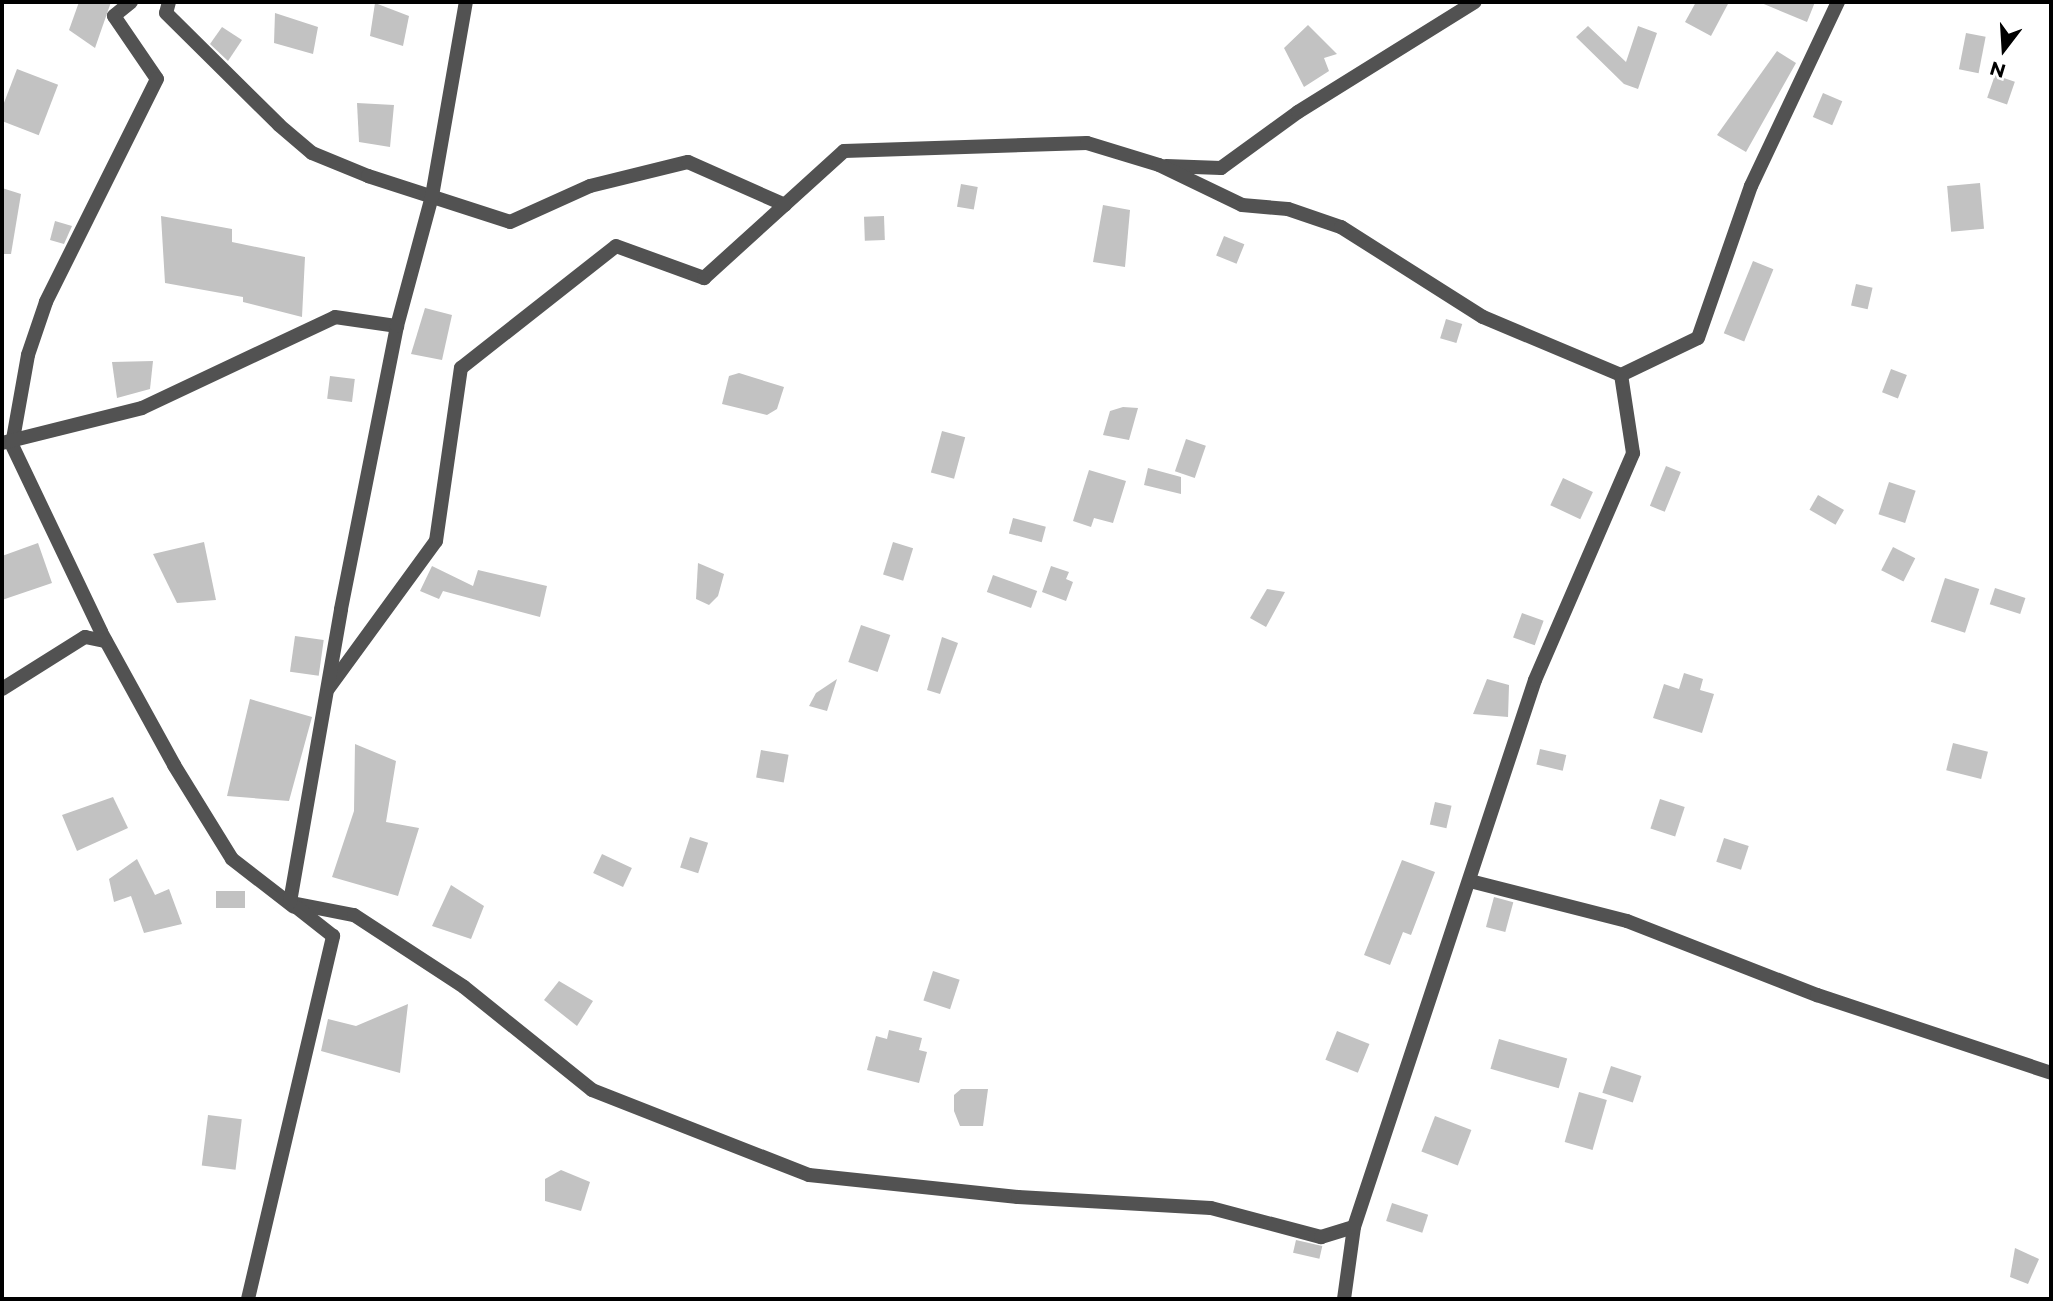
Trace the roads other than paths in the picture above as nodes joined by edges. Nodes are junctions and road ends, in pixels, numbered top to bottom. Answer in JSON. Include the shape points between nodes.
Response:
{"nodes":[{"id":1,"x":131,"y":2,"type":"edge"},
{"id":2,"x":169,"y":2,"type":"edge"},
{"id":3,"x":466,"y":2,"type":"edge"},
{"id":4,"x":1475,"y":2,"type":"edge"},
{"id":5,"x":1838,"y":2,"type":"edge"},
{"id":6,"x":1159,"y":165,"type":"junction"},
{"id":7,"x":432,"y":196,"type":"junction"},
{"id":8,"x":785,"y":205,"type":"junction"},
{"id":9,"x":397,"y":326,"type":"junction"},
{"id":10,"x":1621,"y":375,"type":"junction"},
{"id":11,"x":7,"y":444,"type":"edge"},
{"id":12,"x":106,"y":641,"type":"junction"},
{"id":13,"x":2,"y":688,"type":"edge"},
{"id":14,"x":328,"y":689,"type":"junction"},
{"id":15,"x":1470,"y":881,"type":"junction"},
{"id":16,"x":290,"y":902,"type":"junction"},
{"id":17,"x":333,"y":936,"type":"junction"},
{"id":18,"x":2051,"y":1073,"type":"edge"},
{"id":19,"x":1354,"y":1227,"type":"junction"},
{"id":20,"x":248,"y":1299,"type":"edge"},
{"id":21,"x":1345,"y":1299,"type":"edge"}],
"edges":[{"from":1,"to":11,"type":"street","via":[[114,16],[157,79],[46,302]]},
{"from":2,"to":7,"type":"street","via":[[166,13],[312,153]]},
{"from":3,"to":7,"type":"street"},
{"from":4,"to":6,"type":"street","via":[[1298,112],[1221,168]]},
{"from":5,"to":10,"type":"street","via":[[1751,186],[1698,338]]},
{"from":6,"to":8,"type":"street","via":[[1087,144],[844,151]]},
{"from":6,"to":10,"type":"street","via":[[1242,205],[1287,209],[1341,227],[1483,317]]},
{"from":7,"to":8,"type":"street","via":[[510,222],[590,186],[688,162]]},
{"from":7,"to":9,"type":"street"},
{"from":8,"to":14,"type":"street","via":[[704,278],[616,246],[461,368],[450,422],[444,515],[436,541]]},
{"from":9,"to":11,"type":"street","via":[[335,317],[142,408]]},
{"from":9,"to":14,"type":"street"},
{"from":10,"to":15,"type":"street","via":[[1633,453],[1535,680]]},
{"from":11,"to":12,"type":"street"},
{"from":12,"to":13,"type":"street","via":[[85,637]]},
{"from":12,"to":17,"type":"street","via":[[232,859]]},
{"from":14,"to":16,"type":"street"},
{"from":15,"to":18,"type":"street","via":[[1627,921],[1816,995]]},
{"from":15,"to":19,"type":"street"},
{"from":16,"to":17,"type":"street"},
{"from":16,"to":19,"type":"street","via":[[354,915],[464,987],[592,1090],[808,1175],[1018,1197],[1211,1208],[1321,1237]]},
{"from":17,"to":20,"type":"street"},
{"from":19,"to":21,"type":"street"}]}
